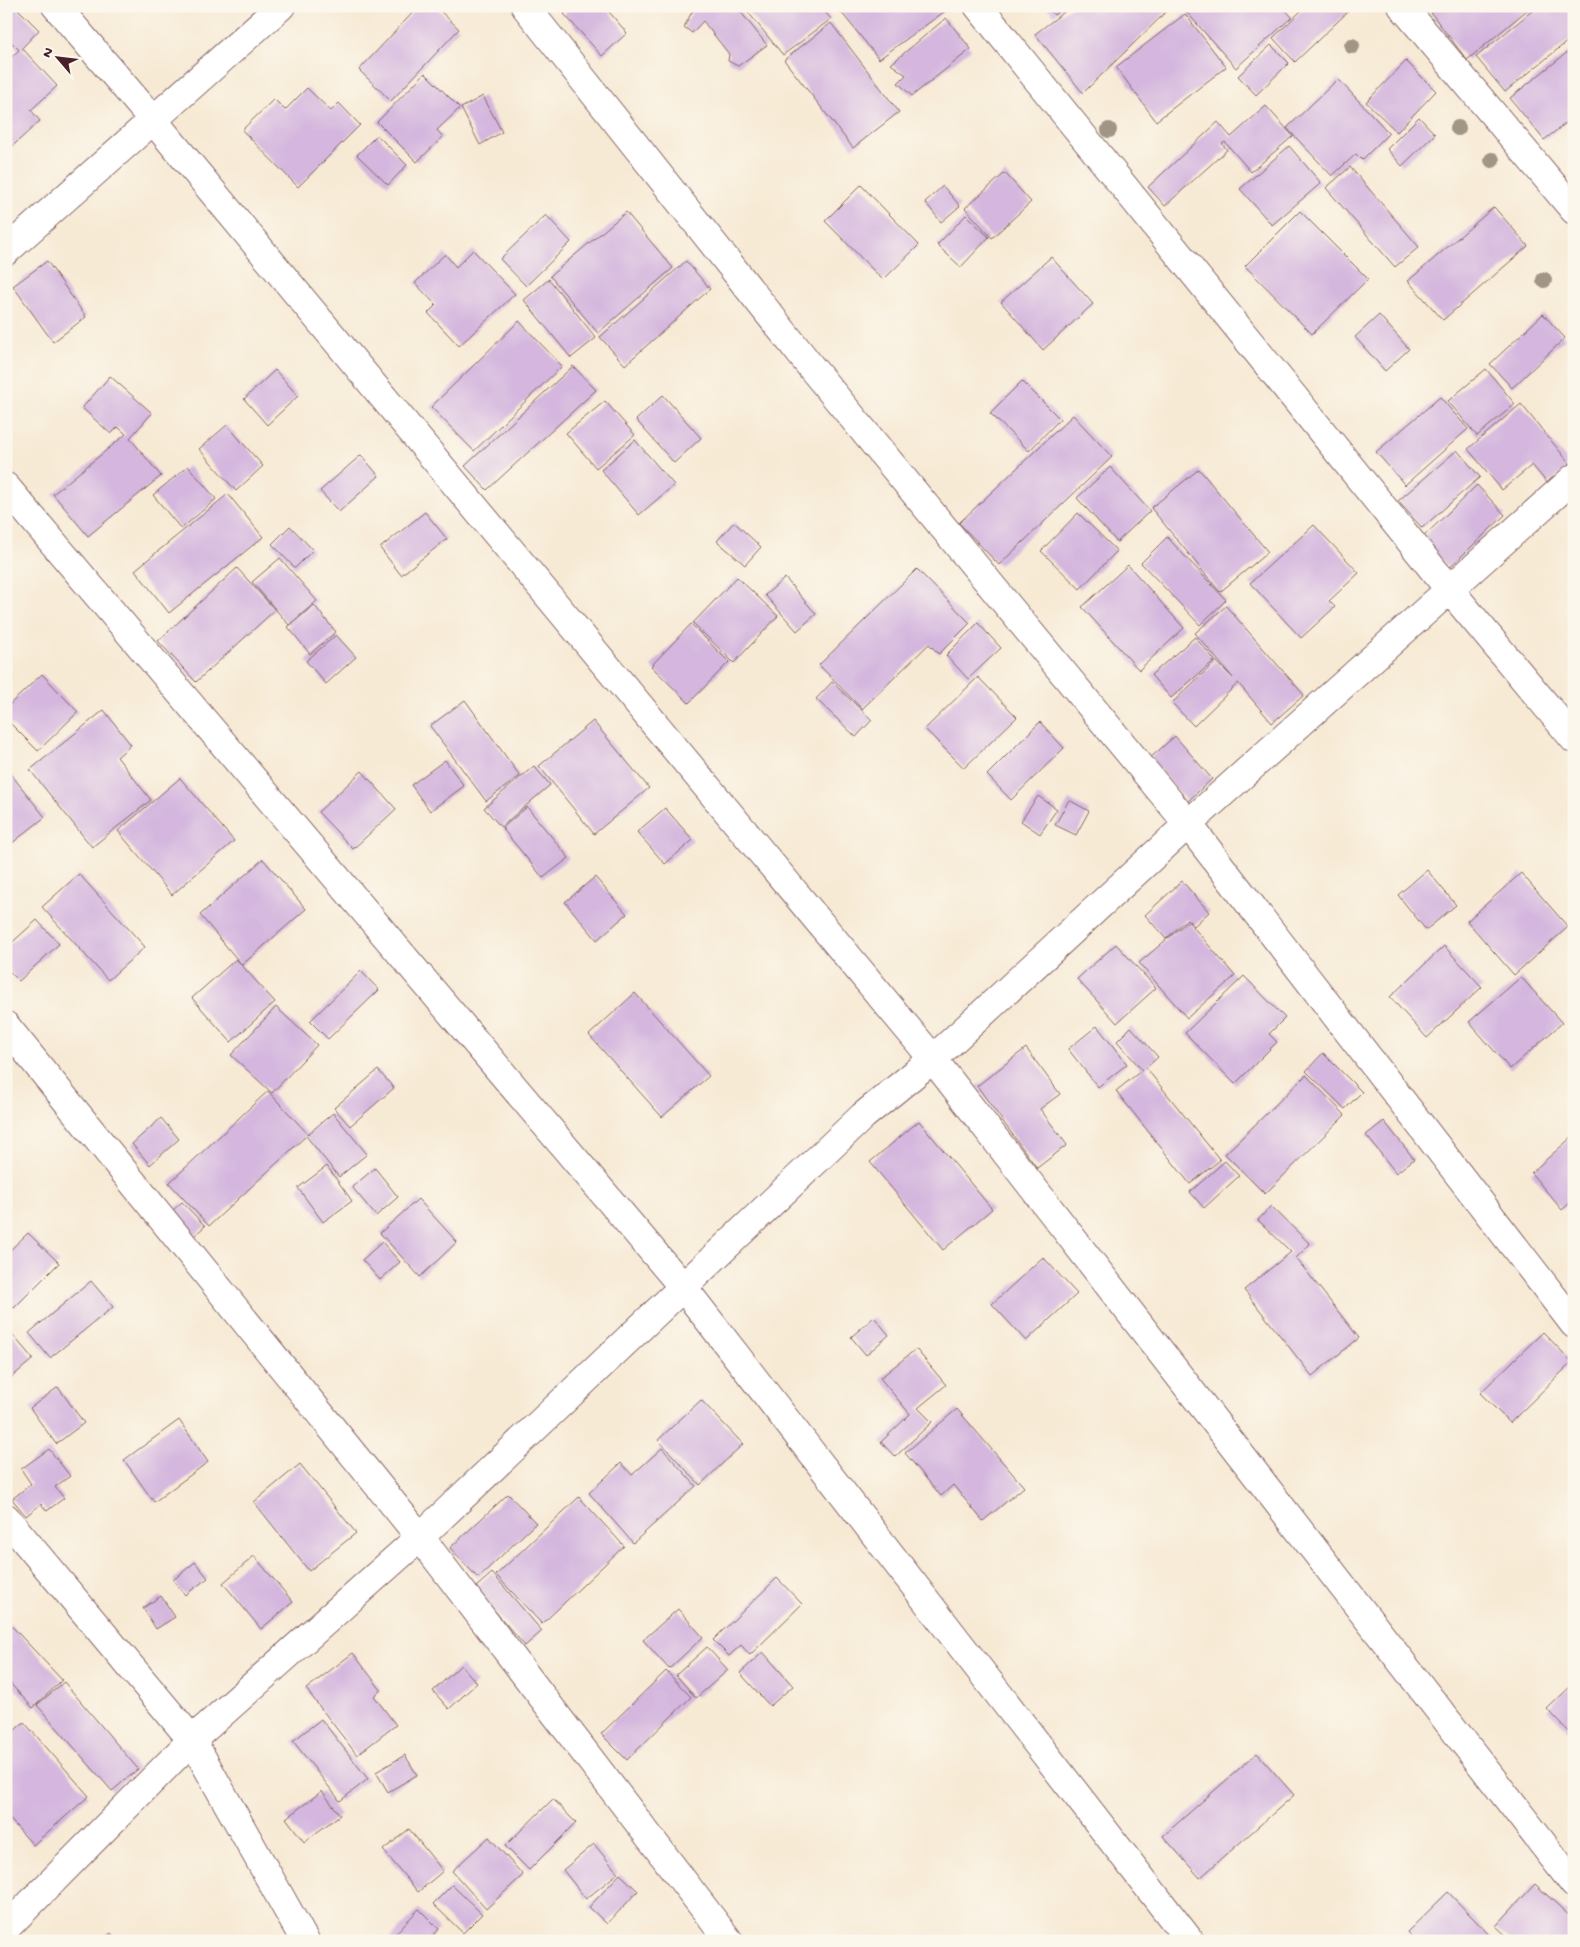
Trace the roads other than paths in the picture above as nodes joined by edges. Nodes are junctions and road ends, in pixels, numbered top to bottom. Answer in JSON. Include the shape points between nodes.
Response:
{"nodes":[{"id":1,"x":56,"y":6,"type":"edge"},
{"id":2,"x":281,"y":6,"type":"edge"},
{"id":3,"x":525,"y":6,"type":"edge"},
{"id":4,"x":978,"y":6,"type":"edge"},
{"id":5,"x":1402,"y":6,"type":"edge"},
{"id":6,"x":153,"y":120,"type":"junction"},
{"id":7,"x":1574,"y":210,"type":"edge"},
{"id":8,"x":6,"y":251,"type":"edge"},
{"id":9,"x":1574,"y":478,"type":"edge"},
{"id":10,"x":6,"y":486,"type":"edge"},
{"id":11,"x":1449,"y":589,"type":"junction"},
{"id":12,"x":1574,"y":739,"type":"edge"},
{"id":13,"x":1188,"y":824,"type":"junction"},
{"id":14,"x":6,"y":1026,"type":"edge"},
{"id":15,"x":933,"y":1059,"type":"junction"},
{"id":16,"x":683,"y":1287,"type":"junction"},
{"id":17,"x":1574,"y":1324,"type":"edge"},
{"id":18,"x":6,"y":1518,"type":"edge"},
{"id":19,"x":420,"y":1537,"type":"junction"},
{"id":20,"x":192,"y":1740,"type":"junction"},
{"id":21,"x":1574,"y":1884,"type":"edge"},
{"id":22,"x":6,"y":1928,"type":"edge"},
{"id":23,"x":305,"y":1941,"type":"edge"},
{"id":24,"x":729,"y":1941,"type":"edge"},
{"id":25,"x":1190,"y":1941,"type":"edge"}],
"edges":[{"from":1,"to":6,"type":"street"},
{"from":2,"to":6,"type":"street"},
{"from":3,"to":13,"type":"street","via":[[811,367]]},
{"from":4,"to":11,"type":"street"},
{"from":5,"to":7,"type":"street"},
{"from":6,"to":8,"type":"street"},
{"from":6,"to":15,"type":"street"},
{"from":9,"to":11,"type":"street"},
{"from":10,"to":16,"type":"street"},
{"from":11,"to":12,"type":"street"},
{"from":11,"to":13,"type":"street"},
{"from":13,"to":15,"type":"street"},
{"from":13,"to":17,"type":"street"},
{"from":14,"to":19,"type":"street"},
{"from":15,"to":16,"type":"street","via":[[863,1116]]},
{"from":15,"to":21,"type":"street"},
{"from":16,"to":19,"type":"street"},
{"from":16,"to":25,"type":"street"},
{"from":18,"to":20,"type":"street"},
{"from":19,"to":20,"type":"street"},
{"from":19,"to":24,"type":"street"},
{"from":20,"to":22,"type":"street"},
{"from":20,"to":23,"type":"street"}]}
